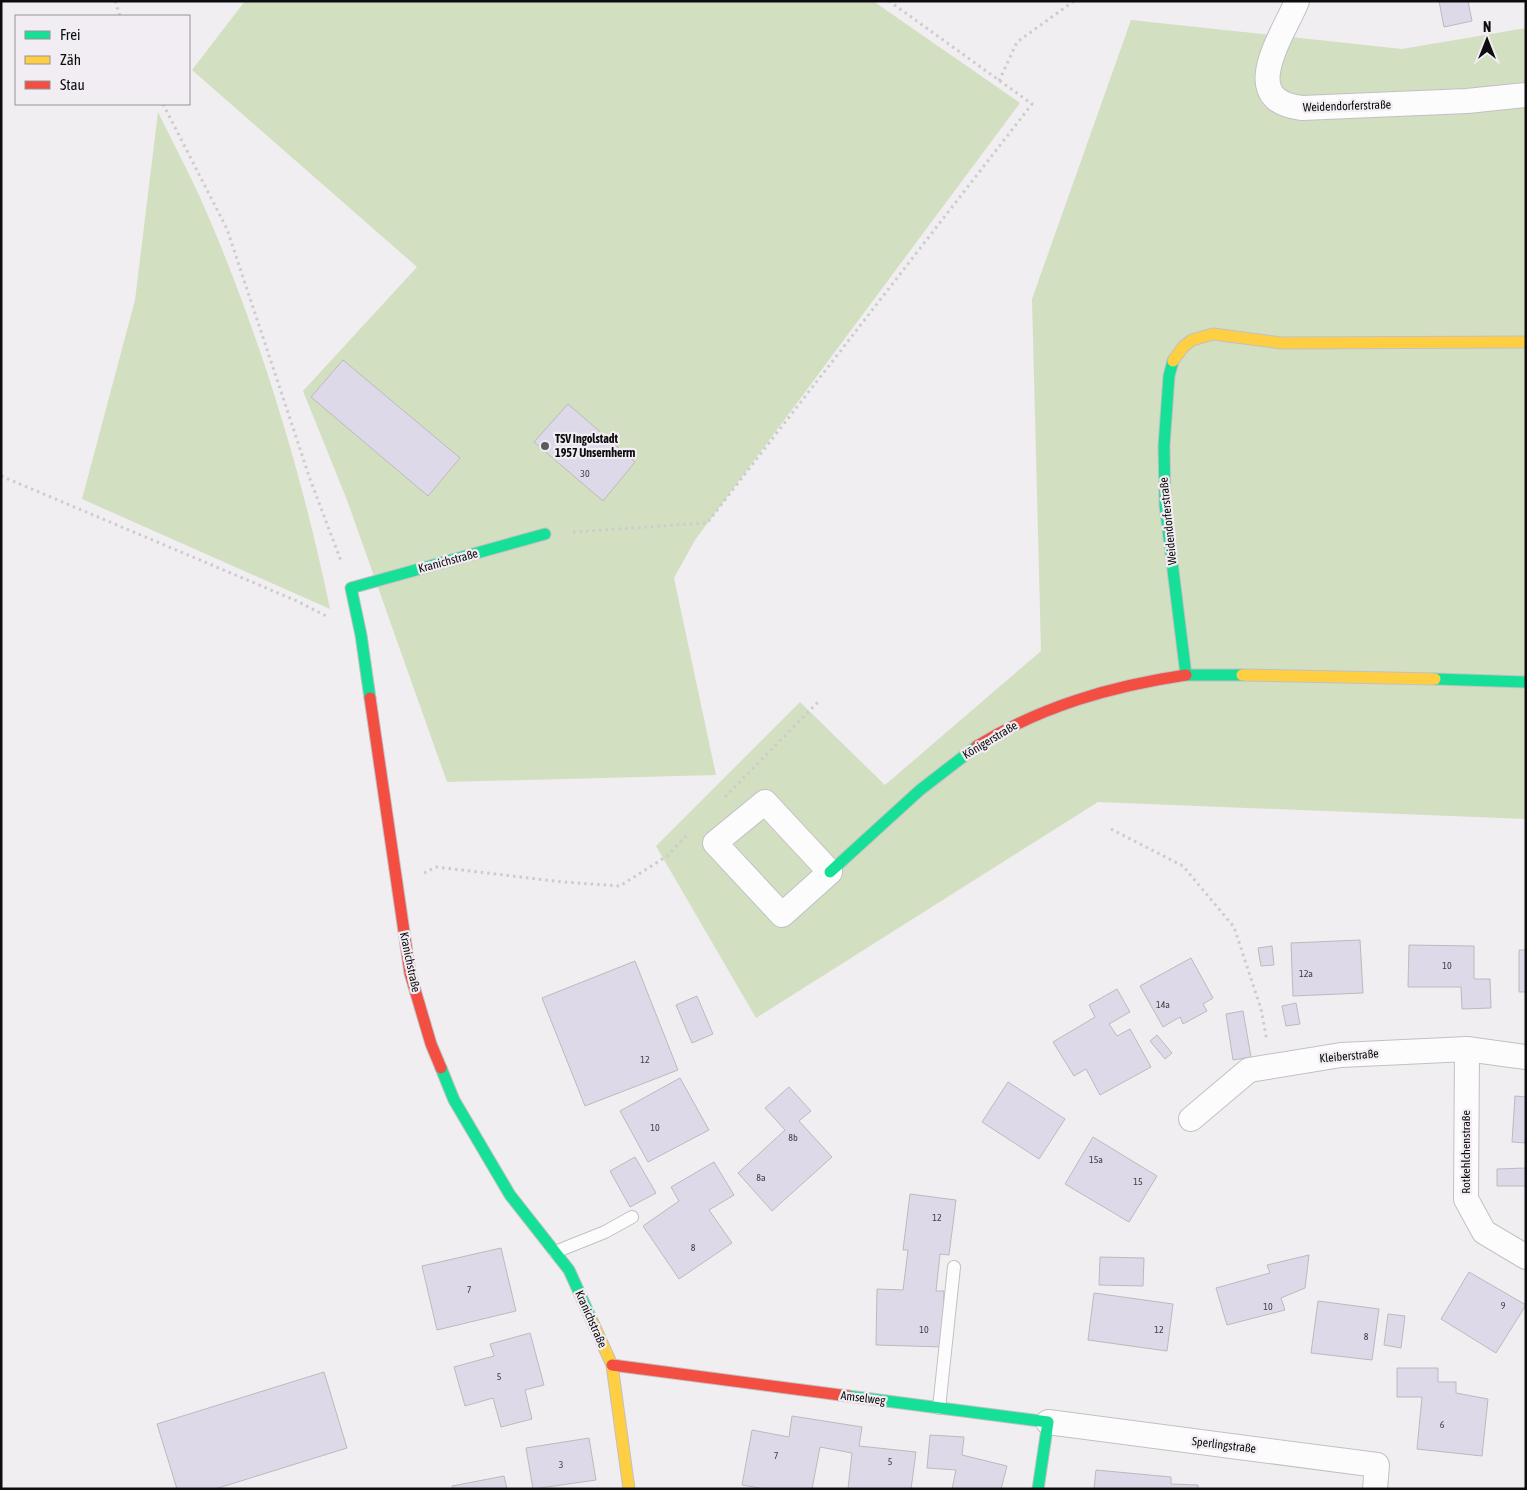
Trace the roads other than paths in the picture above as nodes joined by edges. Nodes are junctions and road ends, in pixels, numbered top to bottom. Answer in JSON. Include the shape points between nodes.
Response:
{"nodes":[{"id":1,"x":1297,"y":1,"type":"edge"},
{"id":2,"x":1526,"y":95,"type":"edge"},
{"id":3,"x":1526,"y":342,"type":"edge"},
{"id":4,"x":544,"y":534,"type":"road end"},
{"id":5,"x":1186,"y":675,"type":"junction"},
{"id":6,"x":1526,"y":682,"type":"edge"},
{"id":7,"x":830,"y":872,"type":"junction"},
{"id":8,"x":1467,"y":1049,"type":"junction"},
{"id":9,"x":1526,"y":1057,"type":"edge"},
{"id":10,"x":1191,"y":1119,"type":"dead end"},
{"id":11,"x":632,"y":1218,"type":"dead end"},
{"id":12,"x":555,"y":1252,"type":"junction"},
{"id":13,"x":1526,"y":1257,"type":"edge"},
{"id":14,"x":954,"y":1267,"type":"dead end"},
{"id":15,"x":612,"y":1365,"type":"junction"},
{"id":16,"x":939,"y":1408,"type":"junction"},
{"id":17,"x":1048,"y":1422,"type":"junction"},
{"id":18,"x":629,"y":1489,"type":"edge"},
{"id":19,"x":1038,"y":1489,"type":"edge"},
{"id":20,"x":1375,"y":1489,"type":"edge"}],
"edges":[{"from":1,"to":2,"type":"street","name":"Weidendorferstraße","via":[[1267,67],[1272,93],[1286,104],[1302,108],[1467,101]]},
{"from":3,"to":5,"type":"street","name":"Weidendorferstraße","via":[[1281,343],[1213,334],[1192,340],[1183,347],[1169,376],[1164,476]]},
{"from":4,"to":12,"type":"street","name":"Kranichstraße","via":[[350,588],[361,635],[410,973],[431,1044],[454,1100],[510,1195]]},
{"from":5,"to":6,"type":"street","via":[[1330,675]]},
{"from":5,"to":7,"type":"street","name":"Königerstraße","via":[[1144,680],[1064,702],[995,735],[927,784]]},
{"from":7,"to":7,"type":"street","name":"Königerstraße","via":[[782,915],[715,843],[765,802]]},
{"from":8,"to":9,"type":"street","name":"Kleiberstraße"},
{"from":8,"to":10,"type":"street","name":"Kleiberstraße","via":[[1341,1055],[1249,1070]]},
{"from":8,"to":13,"type":"street","name":"Rotkehlchenstraße","via":[[1466,1199],[1484,1232]]},
{"from":11,"to":12,"type":"lane"},
{"from":12,"to":15,"type":"street","name":"Kranichstraße","via":[[569,1270]]},
{"from":14,"to":16,"type":"lane"},
{"from":15,"to":16,"type":"street","name":"Amselweg"},
{"from":15,"to":18,"type":"street","name":"Kranichstraße"},
{"from":16,"to":17,"type":"street","name":"Amselweg"},
{"from":17,"to":19,"type":"street"},
{"from":17,"to":20,"type":"street","name":"Sperlingstraße","via":[[1378,1465]]}]}
